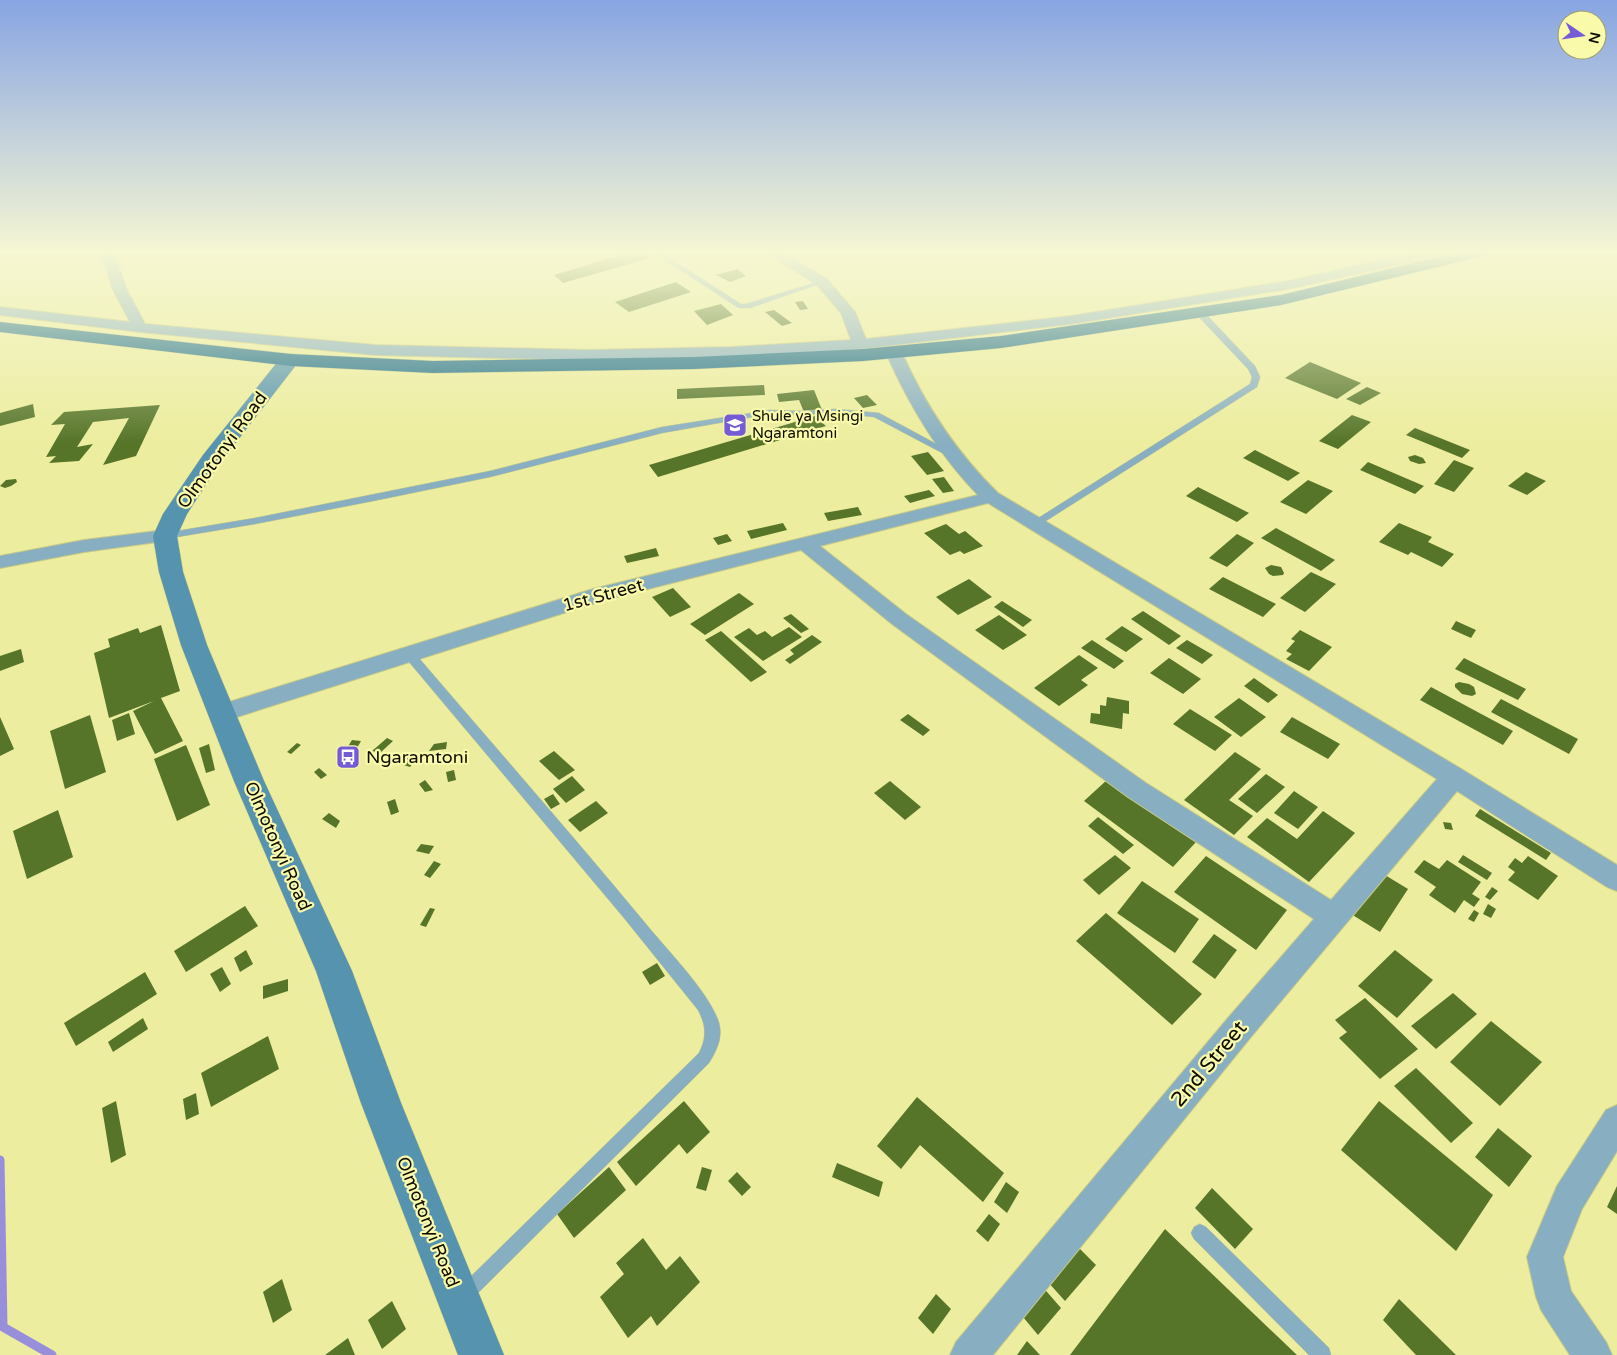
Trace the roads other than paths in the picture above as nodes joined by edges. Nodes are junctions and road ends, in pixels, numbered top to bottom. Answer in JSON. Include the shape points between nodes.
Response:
{"nodes":[{"id":1,"x":43,"y":316,"type":"edge"},
{"id":2,"x":134,"y":316,"type":"edge"},
{"id":3,"x":850,"y":316,"type":"edge"},
{"id":4,"x":1094,"y":316,"type":"edge"},
{"id":5,"x":1171,"y":316,"type":"edge"},
{"id":6,"x":1203,"y":316,"type":"edge"},
{"id":7,"x":0,"y":327,"type":"edge"},
{"id":8,"x":140,"y":328,"type":"junction"},
{"id":9,"x":860,"y":344,"type":"junction"},
{"id":10,"x":894,"y":353,"type":"junction"},
{"id":11,"x":291,"y":360,"type":"junction"},
{"id":12,"x":952,"y":454,"type":"junction"},
{"id":13,"x":991,"y":498,"type":"junction"},
{"id":14,"x":1035,"y":524,"type":"junction"},
{"id":15,"x":165,"y":536,"type":"junction"},
{"id":16,"x":804,"y":544,"type":"junction"},
{"id":17,"x":0,"y":562,"type":"edge"},
{"id":18,"x":408,"y":653,"type":"junction"},
{"id":19,"x":221,"y":713,"type":"junction"},
{"id":20,"x":1454,"y":777,"type":"junction"},
{"id":21,"x":1617,"y":879,"type":"edge"},
{"id":22,"x":1334,"y":917,"type":"junction"},
{"id":23,"x":1617,"y":1121,"type":"edge"},
{"id":24,"x":1200,"y":1233,"type":"dead end"},
{"id":25,"x":459,"y":1301,"type":"junction"},
{"id":26,"x":481,"y":1355,"type":"edge"},
{"id":27,"x":969,"y":1355,"type":"edge"},
{"id":28,"x":1322,"y":1355,"type":"edge"},
{"id":29,"x":1592,"y":1355,"type":"edge"}],
"edges":[{"from":1,"to":8,"type":"street"},
{"from":2,"to":8,"type":"street"},
{"from":3,"to":9,"type":"street"},
{"from":4,"to":9,"type":"street"},
{"from":5,"to":10,"type":"highway","via":[[1001,342]]},
{"from":6,"to":14,"type":"lane","via":[[1252,368],[1256,377],[1254,385]]},
{"from":7,"to":11,"type":"highway"},
{"from":8,"to":9,"type":"street","via":[[375,350],[579,355],[732,352]]},
{"from":10,"to":11,"type":"highway","via":[[694,363],[433,367]]},
{"from":10,"to":12,"type":"street","via":[[908,385]]},
{"from":11,"to":15,"type":"street","name":"Olmotonyi Road","via":[[211,460],[175,514]]},
{"from":12,"to":13,"type":"street"},
{"from":12,"to":15,"type":"lane","via":[[876,415],[836,411],[770,412],[662,430],[490,474],[373,498]]},
{"from":13,"to":14,"type":"street"},
{"from":13,"to":16,"type":"street","name":"1st Street"},
{"from":14,"to":20,"type":"street"},
{"from":15,"to":17,"type":"street","via":[[84,546]]},
{"from":15,"to":19,"type":"street","name":"Olmotonyi Road","via":[[171,572],[194,645]]},
{"from":16,"to":18,"type":"street","name":"1st Street","via":[[600,594]]},
{"from":16,"to":22,"type":"street","via":[[899,618],[1129,784]]},
{"from":18,"to":19,"type":"street","name":"1st Street"},
{"from":18,"to":25,"type":"lane","via":[[697,997],[711,1020],[714,1034],[704,1058]]},
{"from":19,"to":25,"type":"street","name":"Olmotonyi Road","via":[[334,971],[381,1103]]},
{"from":20,"to":21,"type":"street"},
{"from":20,"to":22,"type":"street","name":"2nd Street"},
{"from":22,"to":27,"type":"street","name":"2nd Street"},
{"from":23,"to":29,"type":"street","via":[[1569,1198],[1545,1257],[1554,1297]]},
{"from":24,"to":28,"type":"lane"},
{"from":25,"to":26,"type":"street","name":"Olmotonyi Road"}]}
